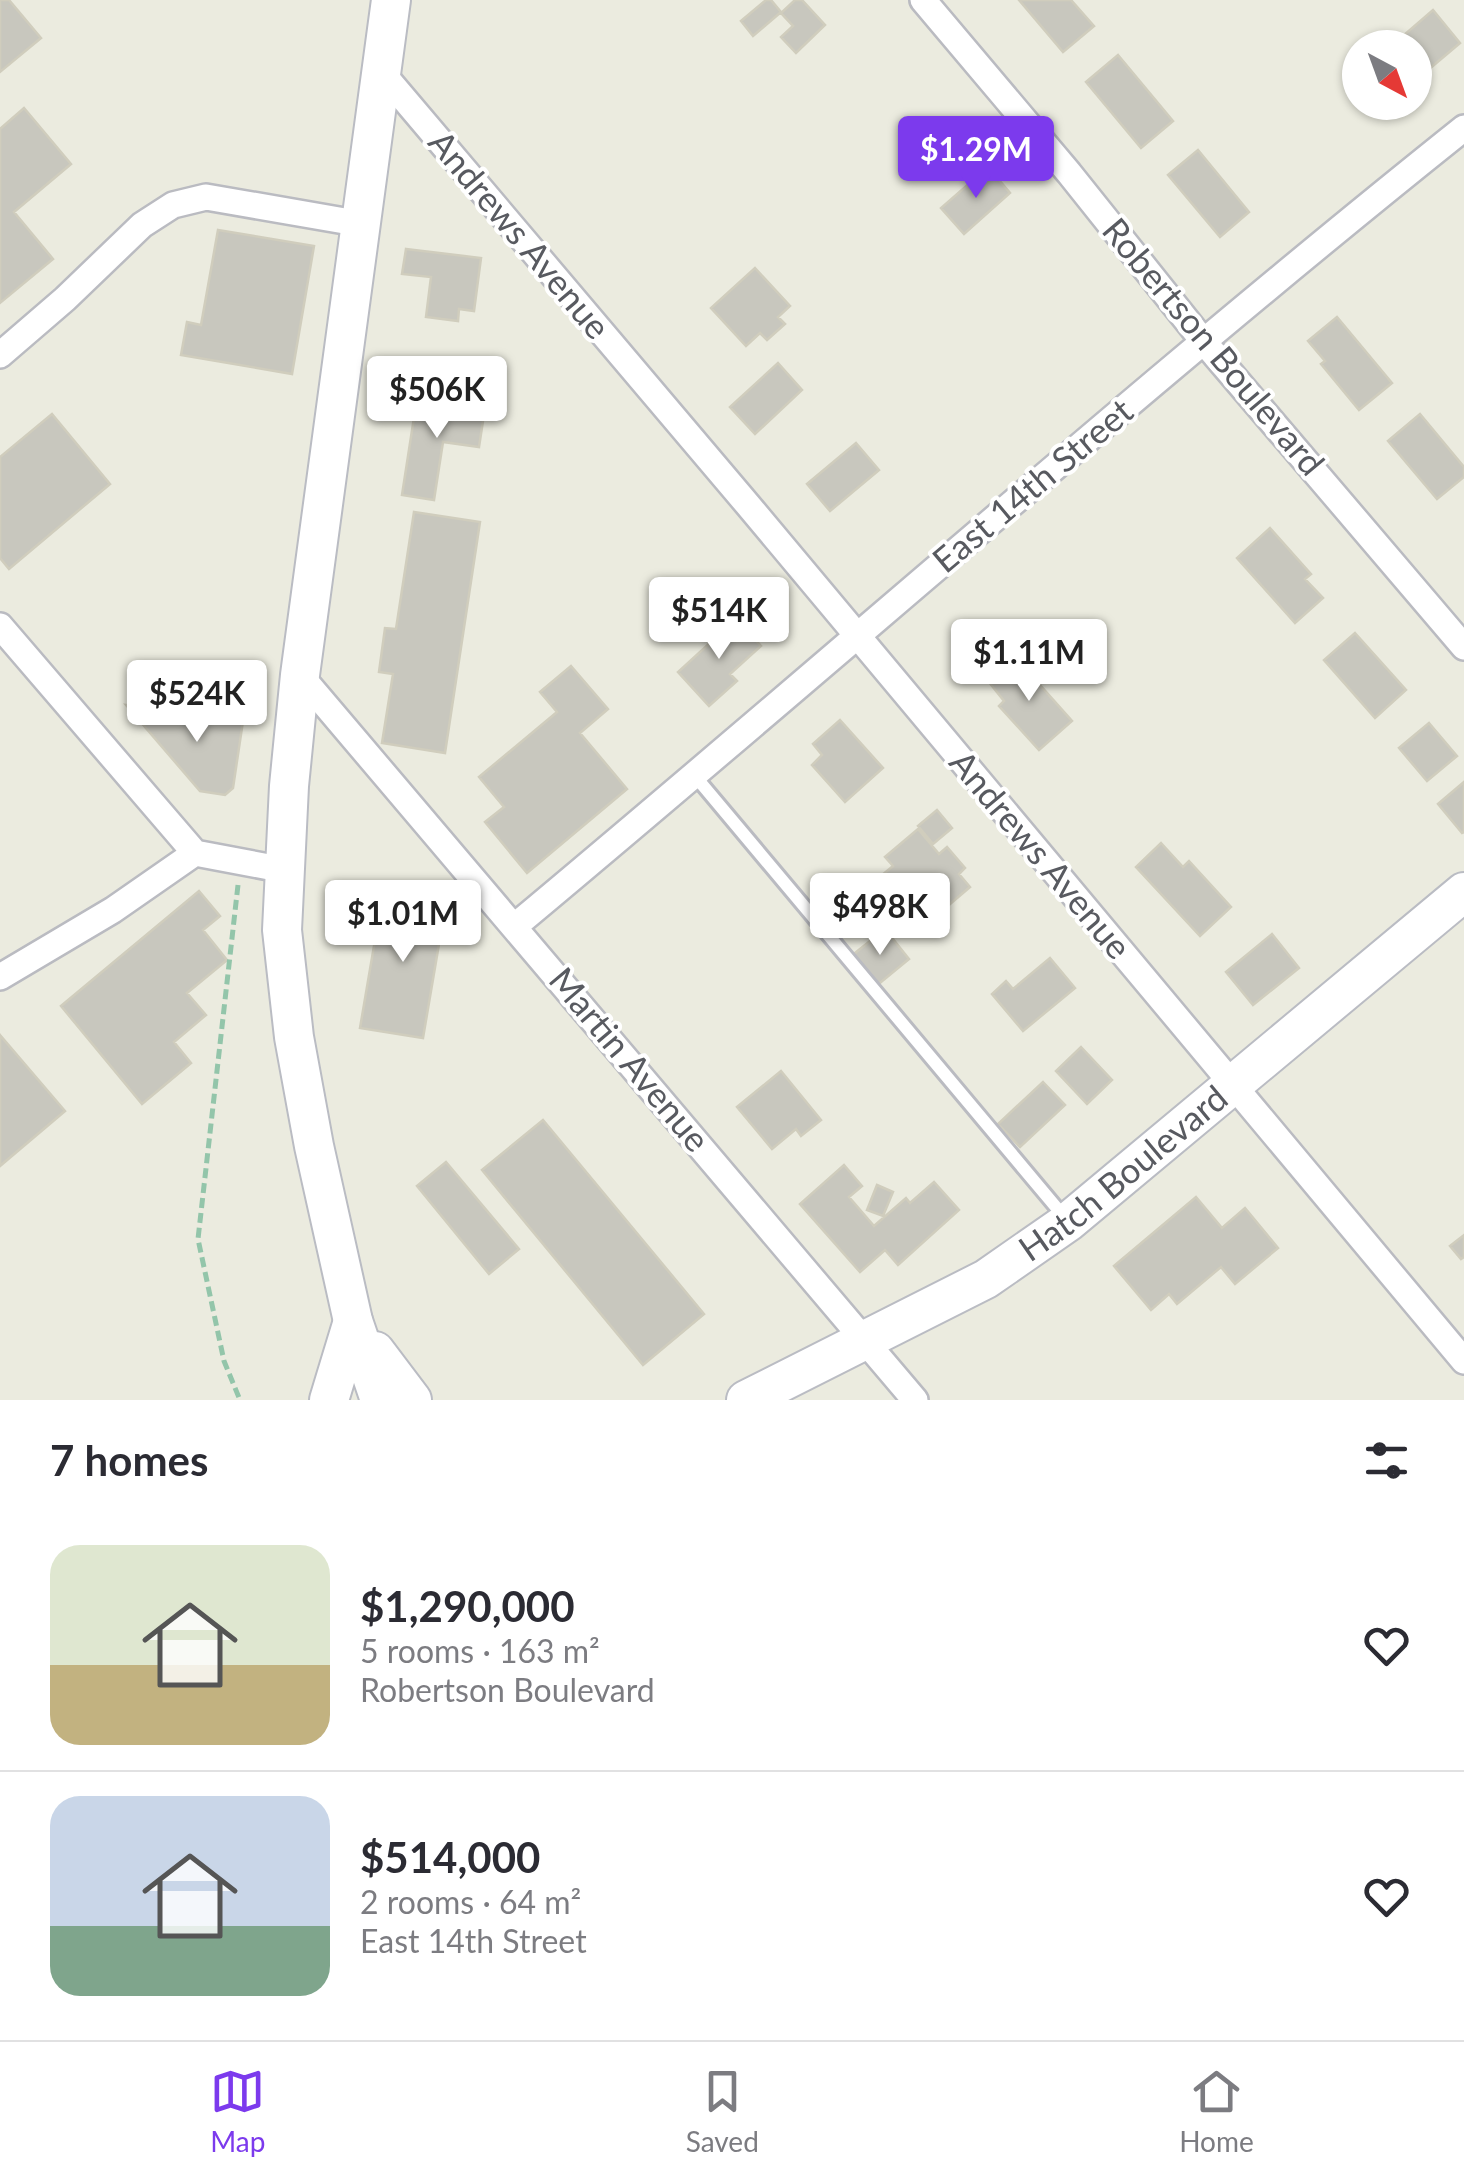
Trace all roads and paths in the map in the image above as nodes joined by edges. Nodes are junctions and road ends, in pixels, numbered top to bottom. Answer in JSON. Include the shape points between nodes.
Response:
{"nodes":[{"id":1,"x":391,"y":0,"type":"edge"},
{"id":2,"x":923,"y":0,"type":"edge"},
{"id":3,"x":382,"y":74,"type":"junction"},
{"id":4,"x":1464,"y":128,"type":"edge"},
{"id":5,"x":362,"y":224,"type":"junction"},
{"id":6,"x":1204,"y":342,"type":"junction"},
{"id":7,"x":0,"y":355,"type":"edge"},
{"id":8,"x":0,"y":626,"type":"edge"},
{"id":9,"x":856,"y":635,"type":"junction"},
{"id":10,"x":1464,"y":647,"type":"edge"},
{"id":11,"x":300,"y":676,"type":"junction"},
{"id":12,"x":696,"y":776,"type":"junction"},
{"id":13,"x":195,"y":853,"type":"junction"},
{"id":14,"x":240,"y":862,"type":"junction"},
{"id":15,"x":285,"y":870,"type":"junction"},
{"id":16,"x":1464,"y":892,"type":"edge"},
{"id":17,"x":515,"y":926,"type":"junction"},
{"id":18,"x":0,"y":977,"type":"edge"},
{"id":19,"x":1233,"y":1082,"type":"junction"},
{"id":20,"x":1068,"y":1222,"type":"junction"},
{"id":21,"x":352,"y":1322,"type":"junction"},
{"id":22,"x":864,"y":1342,"type":"junction"},
{"id":23,"x":1464,"y":1362,"type":"edge"},
{"id":24,"x":910,"y":1398,"type":"edge"},
{"id":25,"x":240,"y":1400,"type":"edge"},
{"id":26,"x":329,"y":1400,"type":"edge"},
{"id":27,"x":380,"y":1400,"type":"edge"},
{"id":28,"x":412,"y":1400,"type":"edge"},
{"id":29,"x":746,"y":1400,"type":"edge"}],
"edges":[{"from":1,"to":3,"type":"main road"},
{"from":2,"to":6,"type":"street","name":"Robertson Boulevard"},
{"from":3,"to":5,"type":"main road"},
{"from":3,"to":9,"type":"street","name":"Andrews Avenue"},
{"from":4,"to":6,"type":"street","name":"East 14th Street"},
{"from":5,"to":7,"type":"street","via":[[206,197],[173,205],[142,225]]},
{"from":5,"to":11,"type":"main road"},
{"from":6,"to":9,"type":"street","name":"East 14th Street"},
{"from":6,"to":10,"type":"street","name":"Robertson Boulevard"},
{"from":8,"to":13,"type":"street"},
{"from":9,"to":12,"type":"street","name":"East 14th Street"},
{"from":9,"to":19,"type":"street","name":"Andrews Avenue"},
{"from":11,"to":15,"type":"main road"},
{"from":11,"to":17,"type":"street","name":"Martin Avenue"},
{"from":12,"to":17,"type":"street","name":"East 14th Street"},
{"from":12,"to":20,"type":"lane"},
{"from":13,"to":14,"type":"street"},
{"from":13,"to":18,"type":"street"},
{"from":14,"to":15,"type":"street"},
{"from":14,"to":25,"type":"path","via":[[198,1239],[224,1360]]},
{"from":15,"to":21,"type":"main road","via":[[282,930],[294,1037]]},
{"from":16,"to":19,"type":"main road","name":"Hatch Boulevard"},
{"from":17,"to":22,"type":"street","name":"Martin Avenue"},
{"from":19,"to":20,"type":"main road","name":"Hatch Boulevard"},
{"from":19,"to":23,"type":"street","name":"Andrews Avenue"},
{"from":20,"to":22,"type":"main road","name":"Hatch Boulevard","via":[[986,1279]]},
{"from":21,"to":26,"type":"main road"},
{"from":21,"to":27,"type":"main road"},
{"from":21,"to":28,"type":"main road"},
{"from":22,"to":24,"type":"street","name":"Martin Avenue"},
{"from":22,"to":29,"type":"main road","name":"Hatch Boulevard"}]}
